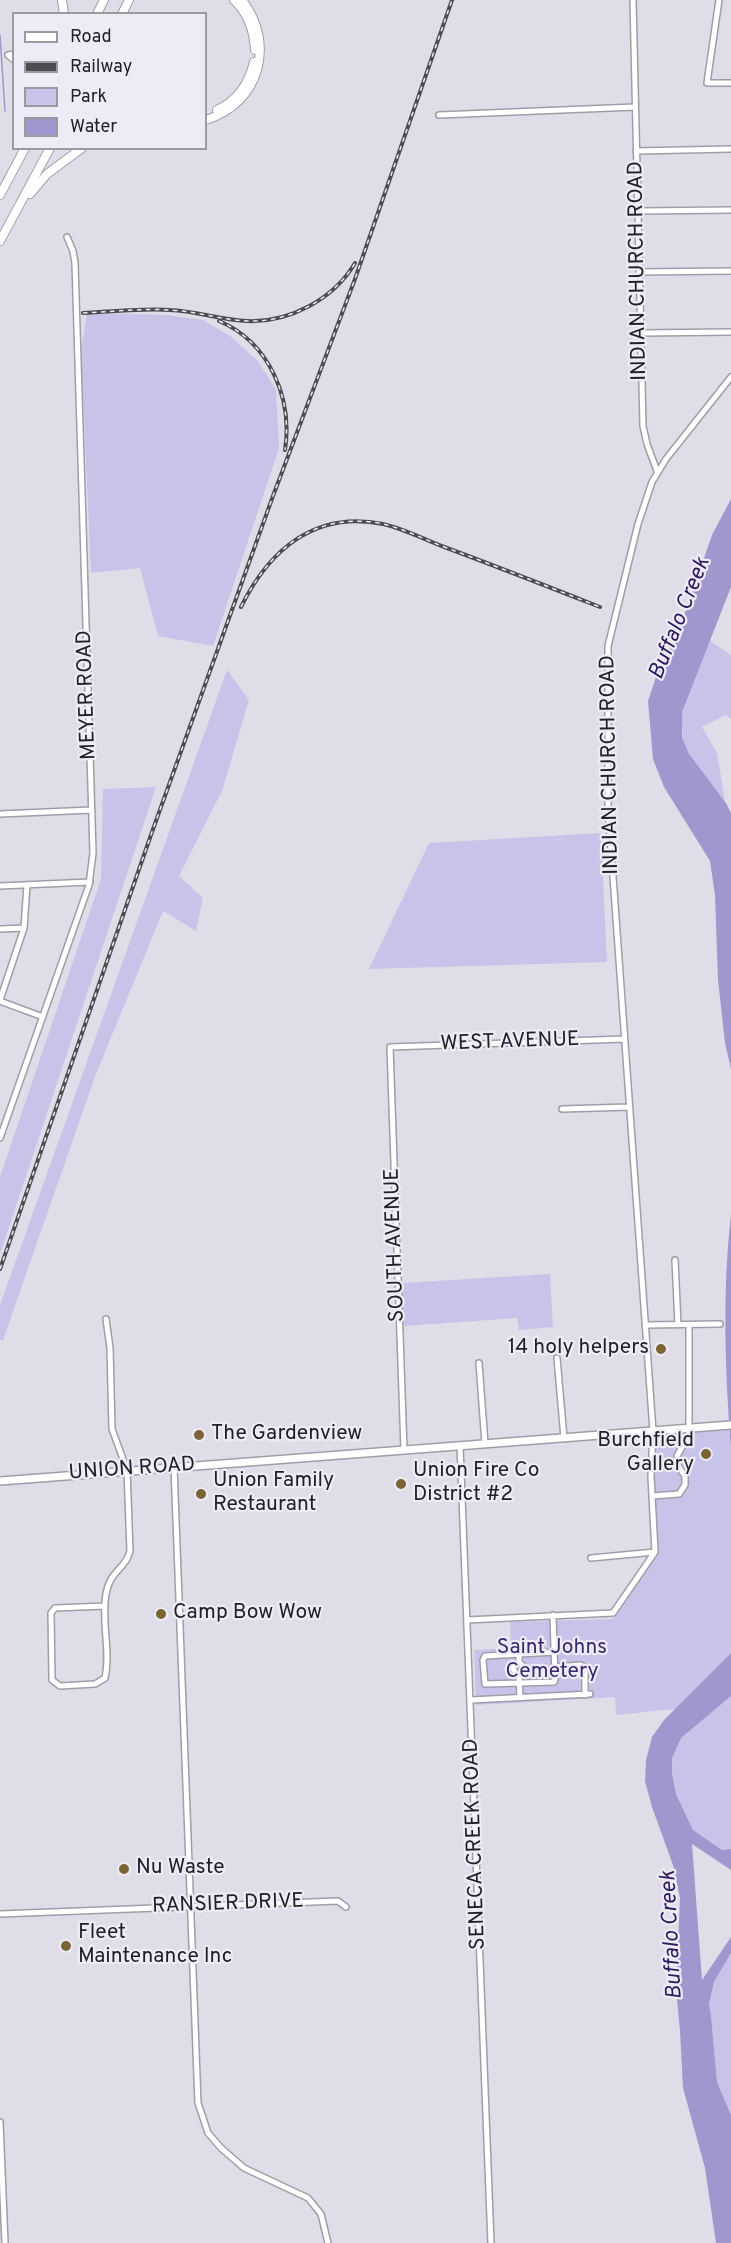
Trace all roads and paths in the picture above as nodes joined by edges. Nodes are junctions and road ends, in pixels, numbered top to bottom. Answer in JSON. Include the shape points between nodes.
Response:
{"nodes":[{"id":1,"x":234,"y":0,"type":"edge"},
{"id":2,"x":242,"y":0,"type":"edge"},
{"id":3,"x":633,"y":0,"type":"edge"},
{"id":4,"x":719,"y":0,"type":"edge"},
{"id":5,"x":11,"y":54,"type":"edge"},
{"id":6,"x":0,"y":55,"type":"edge"},
{"id":7,"x":731,"y":83,"type":"edge"},
{"id":8,"x":635,"y":107,"type":"junction"},
{"id":9,"x":207,"y":115,"type":"edge"},
{"id":10,"x":439,"y":115,"type":"dead end"},
{"id":11,"x":207,"y":120,"type":"edge"},
{"id":12,"x":731,"y":149,"type":"edge"},
{"id":13,"x":24,"y":150,"type":"edge"},
{"id":14,"x":49,"y":150,"type":"edge"},
{"id":15,"x":79,"y":150,"type":"edge"},
{"id":16,"x":636,"y":151,"type":"junction"},
{"id":17,"x":0,"y":195,"type":"edge"},
{"id":18,"x":731,"y":210,"type":"edge"},
{"id":19,"x":638,"y":211,"type":"junction"},
{"id":20,"x":10,"y":223,"type":"junction"},
{"id":21,"x":67,"y":237,"type":"dead end"},
{"id":22,"x":0,"y":241,"type":"edge"},
{"id":23,"x":731,"y":271,"type":"edge"},
{"id":24,"x":639,"y":272,"type":"junction"},
{"id":25,"x":731,"y":332,"type":"edge"},
{"id":26,"x":641,"y":333,"type":"junction"},
{"id":27,"x":731,"y":377,"type":"edge"},
{"id":28,"x":657,"y":471,"type":"junction"},
{"id":29,"x":92,"y":810,"type":"junction"},
{"id":30,"x":0,"y":814,"type":"edge"},
{"id":31,"x":90,"y":882,"type":"junction"},
{"id":32,"x":27,"y":885,"type":"junction"},
{"id":33,"x":0,"y":886,"type":"edge"},
{"id":34,"x":24,"y":928,"type":"junction"},
{"id":35,"x":0,"y":929,"type":"edge"},
{"id":36,"x":0,"y":1001,"type":"edge"},
{"id":37,"x":43,"y":1017,"type":"junction"},
{"id":38,"x":624,"y":1039,"type":"junction"},
{"id":39,"x":397,"y":1047,"type":"joint"},
{"id":40,"x":629,"y":1107,"type":"junction"},
{"id":41,"x":562,"y":1109,"type":"dead end"},
{"id":42,"x":0,"y":1138,"type":"edge"},
{"id":43,"x":675,"y":1260,"type":"dead end"},
{"id":44,"x":106,"y":1319,"type":"dead end"},
{"id":45,"x":720,"y":1324,"type":"dead end"},
{"id":46,"x":645,"y":1325,"type":"junction"},
{"id":47,"x":678,"y":1325,"type":"junction"},
{"id":48,"x":689,"y":1325,"type":"junction"},
{"id":49,"x":557,"y":1358,"type":"dead end"},
{"id":50,"x":478,"y":1363,"type":"dead end"},
{"id":51,"x":731,"y":1425,"type":"edge"},
{"id":52,"x":689,"y":1428,"type":"junction"},
{"id":53,"x":653,"y":1431,"type":"junction"},
{"id":54,"x":564,"y":1438,"type":"junction"},
{"id":55,"x":485,"y":1443,"type":"junction"},
{"id":56,"x":460,"y":1446,"type":"junction"},
{"id":57,"x":404,"y":1450,"type":"junction"},
{"id":58,"x":174,"y":1467,"type":"junction"},
{"id":59,"x":127,"y":1470,"type":"junction"},
{"id":60,"x":0,"y":1481,"type":"edge"},
{"id":61,"x":652,"y":1496,"type":"junction"},
{"id":62,"x":655,"y":1552,"type":"junction"},
{"id":63,"x":591,"y":1558,"type":"dead end"},
{"id":64,"x":105,"y":1605,"type":"junction"},
{"id":65,"x":553,"y":1615,"type":"junction"},
{"id":66,"x":467,"y":1620,"type":"junction"},
{"id":67,"x":555,"y":1653,"type":"junction"},
{"id":68,"x":519,"y":1654,"type":"junction"},
{"id":69,"x":555,"y":1667,"type":"junction"},
{"id":70,"x":520,"y":1684,"type":"junction"},
{"id":71,"x":520,"y":1698,"type":"junction"},
{"id":72,"x":471,"y":1700,"type":"junction"},
{"id":73,"x":192,"y":1906,"type":"junction"},
{"id":74,"x":346,"y":1907,"type":"dead end"},
{"id":75,"x":0,"y":1914,"type":"edge"},
{"id":76,"x":0,"y":2122,"type":"edge"},
{"id":77,"x":4,"y":2243,"type":"edge"},
{"id":78,"x":328,"y":2243,"type":"edge"},
{"id":79,"x":491,"y":2243,"type":"edge"}],
"edges":[{"from":1,"to":9,"type":"highway","via":[[250,26],[255,45],[254,65],[237,96]]},
{"from":2,"to":11,"type":"highway","via":[[259,38],[255,77],[243,98]]},
{"from":3,"to":8,"type":"street","name":"INDIAN CHURCH ROAD"},
{"from":4,"to":7,"type":"street","via":[[707,83]]},
{"from":5,"to":6,"type":"street"},
{"from":8,"to":10,"type":"street"},
{"from":8,"to":16,"type":"street","name":"INDIAN CHURCH ROAD"},
{"from":12,"to":16,"type":"street"},
{"from":13,"to":17,"type":"highway"},
{"from":14,"to":20,"type":"highway"},
{"from":15,"to":20,"type":"highway","via":[[35,186]]},
{"from":16,"to":19,"type":"street","name":"INDIAN CHURCH ROAD"},
{"from":18,"to":19,"type":"street"},
{"from":19,"to":24,"type":"street","name":"INDIAN CHURCH ROAD"},
{"from":20,"to":22,"type":"highway"},
{"from":21,"to":29,"type":"street","name":"MEYER ROAD","via":[[75,263]]},
{"from":23,"to":24,"type":"street"},
{"from":24,"to":26,"type":"street","name":"INDIAN CHURCH ROAD"},
{"from":25,"to":26,"type":"street"},
{"from":26,"to":28,"type":"street","name":"INDIAN CHURCH ROAD","via":[[643,426]]},
{"from":27,"to":28,"type":"street"},
{"from":28,"to":38,"type":"street","name":"INDIAN CHURCH ROAD","via":[[643,506],[608,646],[608,807]]},
{"from":29,"to":30,"type":"street"},
{"from":29,"to":31,"type":"street","name":"MEYER ROAD"},
{"from":31,"to":32,"type":"street"},
{"from":31,"to":37,"type":"street","name":"MEYER ROAD"},
{"from":32,"to":33,"type":"street"},
{"from":32,"to":34,"type":"street"},
{"from":34,"to":35,"type":"street"},
{"from":34,"to":36,"type":"street"},
{"from":36,"to":37,"type":"street"},
{"from":37,"to":42,"type":"street","name":"MEYER ROAD"},
{"from":38,"to":39,"type":"street","name":"WEST AVENUE"},
{"from":38,"to":40,"type":"street","name":"INDIAN CHURCH ROAD"},
{"from":39,"to":57,"type":"street","name":"SOUTH AVENUE","via":[[390,1047]]},
{"from":40,"to":41,"type":"street"},
{"from":40,"to":46,"type":"street","name":"INDIAN CHURCH ROAD"},
{"from":43,"to":47,"type":"street"},
{"from":44,"to":59,"type":"street","via":[[112,1429]]},
{"from":45,"to":48,"type":"street"},
{"from":46,"to":47,"type":"street"},
{"from":46,"to":53,"type":"street","name":"INDIAN CHURCH ROAD"},
{"from":47,"to":48,"type":"street"},
{"from":48,"to":52,"type":"street"},
{"from":49,"to":54,"type":"street"},
{"from":50,"to":55,"type":"street"},
{"from":51,"to":52,"type":"main road","name":"UNION ROAD"},
{"from":52,"to":53,"type":"main road","name":"UNION ROAD"},
{"from":52,"to":61,"type":"street","via":[[688,1438],[677,1456],[686,1485],[679,1494]]},
{"from":53,"to":54,"type":"main road","name":"UNION ROAD"},
{"from":53,"to":61,"type":"street","name":"INDIAN CHURCH ROAD"},
{"from":54,"to":55,"type":"main road","name":"UNION ROAD"},
{"from":55,"to":56,"type":"main road","name":"UNION ROAD"},
{"from":56,"to":57,"type":"main road","name":"UNION ROAD"},
{"from":56,"to":66,"type":"street","name":"SENECA CREEK ROAD"},
{"from":57,"to":58,"type":"main road","name":"UNION ROAD"},
{"from":58,"to":59,"type":"main road","name":"UNION ROAD"},
{"from":58,"to":73,"type":"street"},
{"from":59,"to":60,"type":"main road","name":"UNION ROAD"},
{"from":59,"to":64,"type":"street","via":[[130,1551],[128,1561],[110,1578]]},
{"from":61,"to":62,"type":"street","name":"INDIAN CHURCH ROAD"},
{"from":62,"to":63,"type":"street"},
{"from":62,"to":65,"type":"street","via":[[613,1613]]},
{"from":64,"to":64,"type":"street","via":[[105,1678],[95,1684],[55,1684],[51,1613],[55,1608]]},
{"from":65,"to":66,"type":"street"},
{"from":65,"to":67,"type":"street"},
{"from":66,"to":72,"type":"street","name":"SENECA CREEK ROAD"},
{"from":67,"to":68,"type":"street"},
{"from":67,"to":69,"type":"street"},
{"from":68,"to":70,"type":"street","via":[[524,1667]]},
{"from":68,"to":70,"type":"street","via":[[485,1656],[483,1660],[484,1681],[488,1685]]},
{"from":69,"to":70,"type":"street","via":[[554,1682]]},
{"from":69,"to":71,"type":"street","via":[[585,1668],[587,1695]]},
{"from":70,"to":71,"type":"street"},
{"from":71,"to":72,"type":"street"},
{"from":72,"to":79,"type":"street","name":"SENECA CREEK ROAD"},
{"from":73,"to":74,"type":"street","name":"RANSIER DRIVE","via":[[338,1901]]},
{"from":73,"to":75,"type":"street","name":"RANSIER DRIVE"},
{"from":73,"to":78,"type":"street","via":[[198,2103],[208,2133],[244,2168],[308,2198],[321,2214]]},
{"from":76,"to":77,"type":"street"}]}
